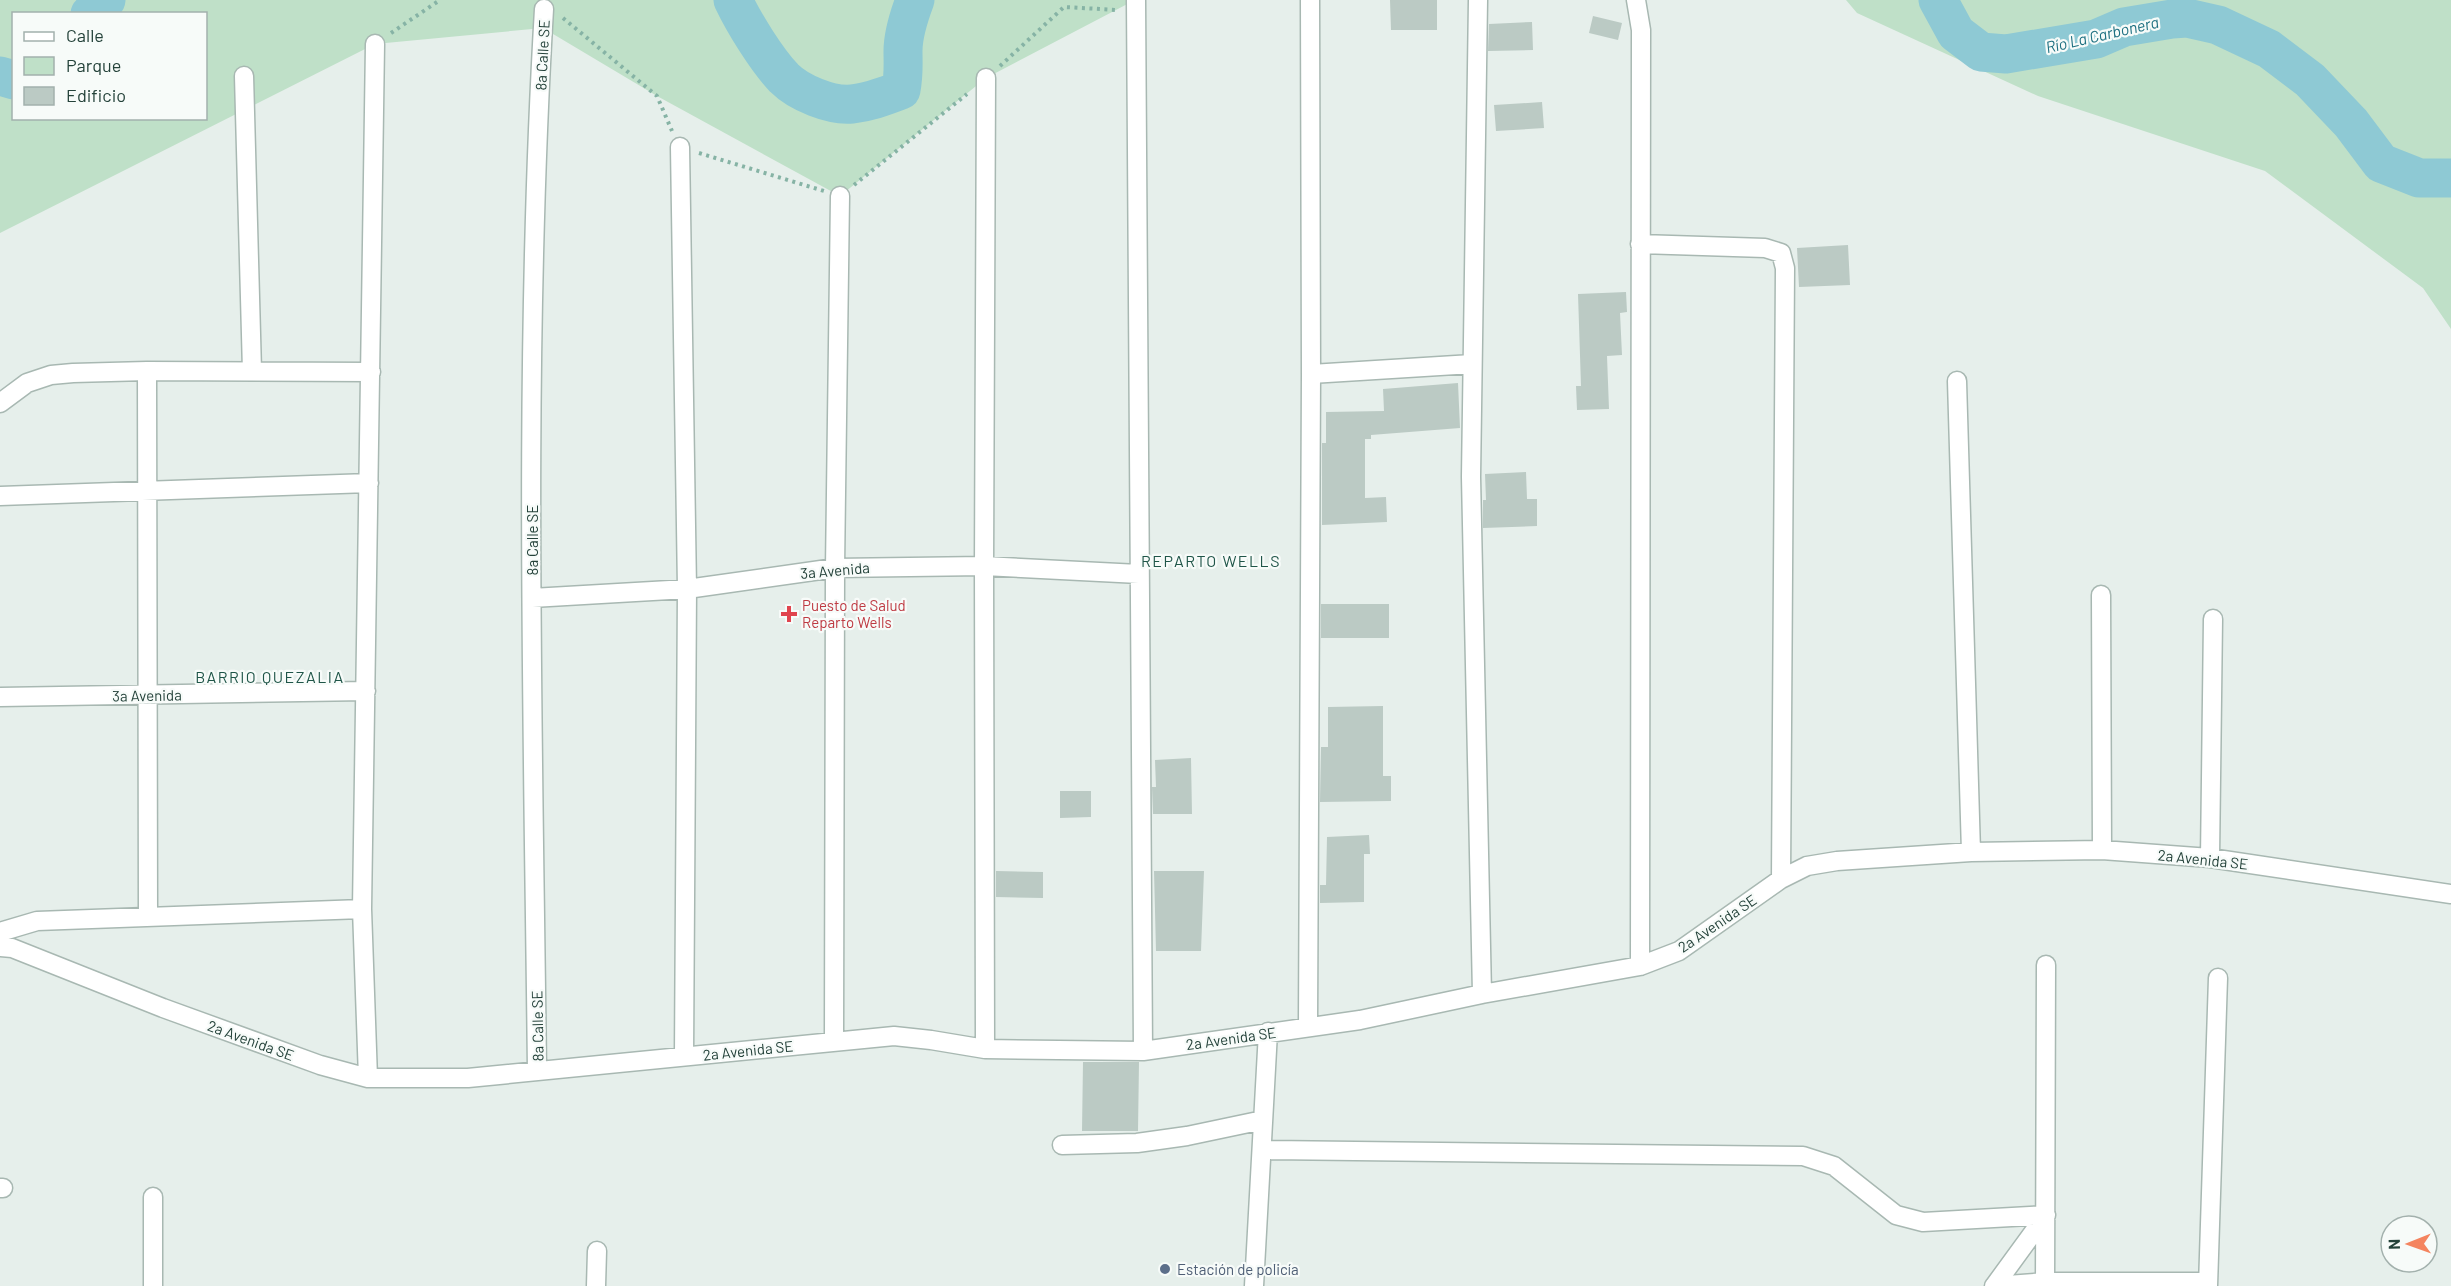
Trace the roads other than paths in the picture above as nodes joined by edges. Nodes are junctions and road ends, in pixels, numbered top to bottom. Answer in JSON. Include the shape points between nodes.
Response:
{"nodes":[{"id":1,"x":1136,"y":0,"type":"edge"},
{"id":2,"x":1310,"y":0,"type":"edge"},
{"id":3,"x":1478,"y":0,"type":"edge"},
{"id":4,"x":1636,"y":0,"type":"edge"},
{"id":5,"x":544,"y":9,"type":"road end"},
{"id":6,"x":375,"y":44,"type":"road end"},
{"id":7,"x":244,"y":76,"type":"dead end"},
{"id":8,"x":986,"y":78,"type":"road end"},
{"id":9,"x":680,"y":147,"type":"road end"},
{"id":10,"x":840,"y":196,"type":"road end"},
{"id":11,"x":1641,"y":244,"type":"junction"},
{"id":12,"x":1472,"y":364,"type":"junction"},
{"id":13,"x":147,"y":371,"type":"junction"},
{"id":14,"x":252,"y":371,"type":"junction"},
{"id":15,"x":370,"y":372,"type":"junction"},
{"id":16,"x":1311,"y":374,"type":"junction"},
{"id":17,"x":1957,"y":381,"type":"dead end"},
{"id":18,"x":0,"y":403,"type":"edge"},
{"id":19,"x":369,"y":483,"type":"junction"},
{"id":20,"x":147,"y":490,"type":"junction"},
{"id":21,"x":0,"y":496,"type":"edge"},
{"id":22,"x":984,"y":566,"type":"junction"},
{"id":23,"x":835,"y":568,"type":"junction"},
{"id":24,"x":1138,"y":574,"type":"junction"},
{"id":25,"x":687,"y":589,"type":"junction"},
{"id":26,"x":2101,"y":595,"type":"dead end"},
{"id":27,"x":532,"y":598,"type":"junction"},
{"id":28,"x":2213,"y":620,"type":"dead end"},
{"id":29,"x":366,"y":692,"type":"junction"},
{"id":30,"x":147,"y":694,"type":"junction"},
{"id":31,"x":0,"y":696,"type":"edge"},
{"id":32,"x":2102,"y":850,"type":"junction"},
{"id":33,"x":1971,"y":852,"type":"junction"},
{"id":34,"x":2210,"y":858,"type":"junction"},
{"id":35,"x":1781,"y":879,"type":"junction"},
{"id":36,"x":2451,"y":894,"type":"edge"},
{"id":37,"x":362,"y":909,"type":"junction"},
{"id":38,"x":148,"y":917,"type":"junction"},
{"id":39,"x":0,"y":932,"type":"edge"},
{"id":40,"x":0,"y":947,"type":"edge"},
{"id":41,"x":2046,"y":965,"type":"dead end"},
{"id":42,"x":1640,"y":966,"type":"junction"},
{"id":43,"x":2218,"y":978,"type":"dead end"},
{"id":44,"x":1482,"y":994,"type":"junction"},
{"id":45,"x":1308,"y":1027,"type":"junction"},
{"id":46,"x":1268,"y":1032,"type":"junction"},
{"id":47,"x":834,"y":1041,"type":"junction"},
{"id":48,"x":985,"y":1049,"type":"junction"},
{"id":49,"x":1143,"y":1051,"type":"junction"},
{"id":50,"x":684,"y":1056,"type":"junction"},
{"id":51,"x":537,"y":1071,"type":"junction"},
{"id":52,"x":368,"y":1078,"type":"junction"},
{"id":53,"x":1263,"y":1120,"type":"junction"},
{"id":54,"x":1062,"y":1145,"type":"dead end"},
{"id":55,"x":1262,"y":1150,"type":"junction"},
{"id":56,"x":153,"y":1197,"type":"dead end"},
{"id":57,"x":2046,"y":1215,"type":"junction"},
{"id":58,"x":597,"y":1251,"type":"dead end"},
{"id":59,"x":2046,"y":1284,"type":"edge"},
{"id":60,"x":2208,"y":1284,"type":"edge"},
{"id":61,"x":153,"y":1286,"type":"edge"},
{"id":62,"x":596,"y":1286,"type":"edge"},
{"id":63,"x":1254,"y":1286,"type":"edge"},
{"id":64,"x":1994,"y":1286,"type":"edge"}],
"edges":[{"from":1,"to":24,"type":"street"},
{"from":2,"to":16,"type":"street"},
{"from":3,"to":12,"type":"street"},
{"from":4,"to":11,"type":"street","via":[[1641,30]]},
{"from":5,"to":27,"type":"street","name":"8a Calle SE","via":[[532,294]]},
{"from":6,"to":15,"type":"street"},
{"from":7,"to":14,"type":"street"},
{"from":8,"to":22,"type":"street"},
{"from":9,"to":25,"type":"street"},
{"from":10,"to":23,"type":"street"},
{"from":11,"to":35,"type":"street","via":[[1765,248],[1781,253],[1785,268]]},
{"from":11,"to":42,"type":"street"},
{"from":12,"to":16,"type":"street"},
{"from":12,"to":44,"type":"street"},
{"from":13,"to":14,"type":"street"},
{"from":13,"to":18,"type":"street","via":[[51,375],[27,383]]},
{"from":13,"to":20,"type":"street"},
{"from":14,"to":15,"type":"street"},
{"from":15,"to":19,"type":"street"},
{"from":16,"to":45,"type":"street"},
{"from":17,"to":33,"type":"street"},
{"from":19,"to":20,"type":"street"},
{"from":19,"to":29,"type":"street"},
{"from":20,"to":21,"type":"street"},
{"from":20,"to":30,"type":"street"},
{"from":22,"to":23,"type":"street","name":"3a Avenida"},
{"from":22,"to":24,"type":"street","name":"3a Avenida"},
{"from":22,"to":48,"type":"street"},
{"from":23,"to":25,"type":"street","name":"3a Avenida"},
{"from":23,"to":47,"type":"street"},
{"from":24,"to":49,"type":"street"},
{"from":25,"to":27,"type":"street","name":"3a Avenida"},
{"from":25,"to":50,"type":"street"},
{"from":26,"to":32,"type":"street"},
{"from":27,"to":51,"type":"street","name":"8a Calle SE"},
{"from":28,"to":34,"type":"street"},
{"from":29,"to":30,"type":"street","name":"3a Avenida"},
{"from":29,"to":37,"type":"street"},
{"from":30,"to":31,"type":"street","name":"3a Avenida"},
{"from":30,"to":38,"type":"street"},
{"from":32,"to":33,"type":"street","name":"2a Avenida SE"},
{"from":32,"to":34,"type":"street","name":"2a Avenida SE"},
{"from":33,"to":35,"type":"street","name":"2a Avenida SE","via":[[1837,861],[1807,866]]},
{"from":34,"to":36,"type":"street","name":"2a Avenida SE"},
{"from":35,"to":42,"type":"street","name":"2a Avenida SE","via":[[1679,951]]},
{"from":37,"to":38,"type":"street"},
{"from":37,"to":52,"type":"street"},
{"from":38,"to":39,"type":"street","via":[[37,921]]},
{"from":40,"to":52,"type":"street","name":"2a Avenida SE","via":[[12,948],[320,1065]]},
{"from":41,"to":57,"type":"street"},
{"from":42,"to":44,"type":"street","name":"2a Avenida SE"},
{"from":43,"to":60,"type":"street"},
{"from":44,"to":45,"type":"street","name":"2a Avenida SE"},
{"from":45,"to":46,"type":"street","name":"2a Avenida SE"},
{"from":46,"to":49,"type":"street","name":"2a Avenida SE"},
{"from":46,"to":53,"type":"street"},
{"from":47,"to":48,"type":"street","name":"2a Avenida SE","via":[[894,1036]]},
{"from":47,"to":50,"type":"street","name":"2a Avenida SE"},
{"from":48,"to":49,"type":"street","name":"2a Avenida SE"},
{"from":50,"to":51,"type":"street","name":"2a Avenida SE"},
{"from":51,"to":52,"type":"street","name":"2a Avenida SE","via":[[468,1078]]},
{"from":53,"to":54,"type":"street","via":[[1137,1143]]},
{"from":53,"to":55,"type":"street"},
{"from":55,"to":57,"type":"street","via":[[1803,1156],[1834,1166],[1896,1215],[1923,1222]]},
{"from":55,"to":63,"type":"street"},
{"from":56,"to":61,"type":"street"},
{"from":57,"to":59,"type":"street"},
{"from":57,"to":64,"type":"street"},
{"from":58,"to":62,"type":"street"},
{"from":59,"to":60,"type":"street"},
{"from":59,"to":64,"type":"street"}]}
